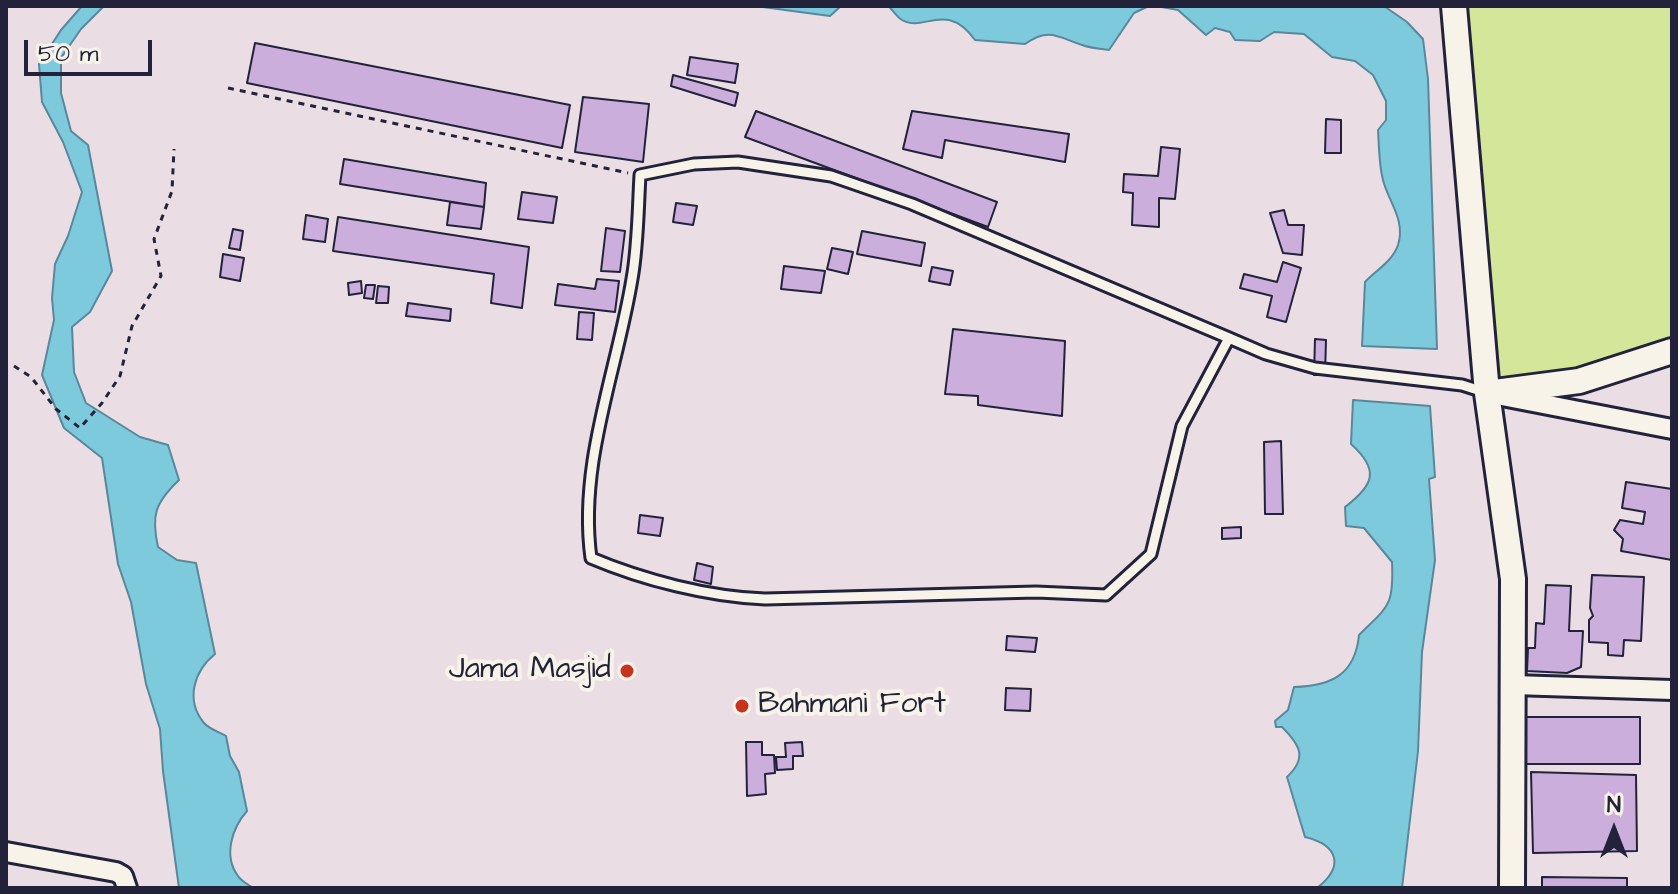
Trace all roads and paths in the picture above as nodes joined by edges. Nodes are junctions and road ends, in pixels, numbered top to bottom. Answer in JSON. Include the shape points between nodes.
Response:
{"nodes":[{"id":1,"x":1454,"y":6,"type":"edge"},
{"id":2,"x":228,"y":88,"type":"dead end"},
{"id":3,"x":174,"y":149,"type":"dead end"},
{"id":4,"x":640,"y":175,"type":"junction"},
{"id":5,"x":1229,"y":338,"type":"junction"},
{"id":6,"x":1672,"y":351,"type":"edge"},
{"id":7,"x":14,"y":366,"type":"dead end"},
{"id":8,"x":1487,"y":393,"type":"junction"},
{"id":9,"x":1672,"y":429,"type":"edge"},
{"id":10,"x":1513,"y":685,"type":"junction"},
{"id":11,"x":1672,"y":690,"type":"edge"},
{"id":12,"x":6,"y":852,"type":"edge"},
{"id":13,"x":127,"y":888,"type":"edge"},
{"id":14,"x":1512,"y":888,"type":"edge"}],
"edges":[{"from":1,"to":8,"type":"street"},
{"from":2,"to":4,"type":"path"},
{"from":3,"to":7,"type":"path","via":[[172,191],[154,239],[161,276],[132,326],[120,376],[102,403],[80,428]]},
{"from":4,"to":5,"type":"lane","via":[[738,162],[831,176],[912,204]]},
{"from":4,"to":5,"type":"lane","via":[[632,278],[604,403],[588,534],[591,558],[615,568],[729,598],[1106,595],[1151,554],[1182,426]]},
{"from":5,"to":8,"type":"lane","via":[[1315,368],[1462,385]]},
{"from":6,"to":8,"type":"street","via":[[1579,381]]},
{"from":8,"to":9,"type":"street"},
{"from":8,"to":10,"type":"street","via":[[1513,579]]},
{"from":10,"to":11,"type":"street"},
{"from":10,"to":14,"type":"street"},
{"from":12,"to":13,"type":"street","via":[[116,872]]}]}
